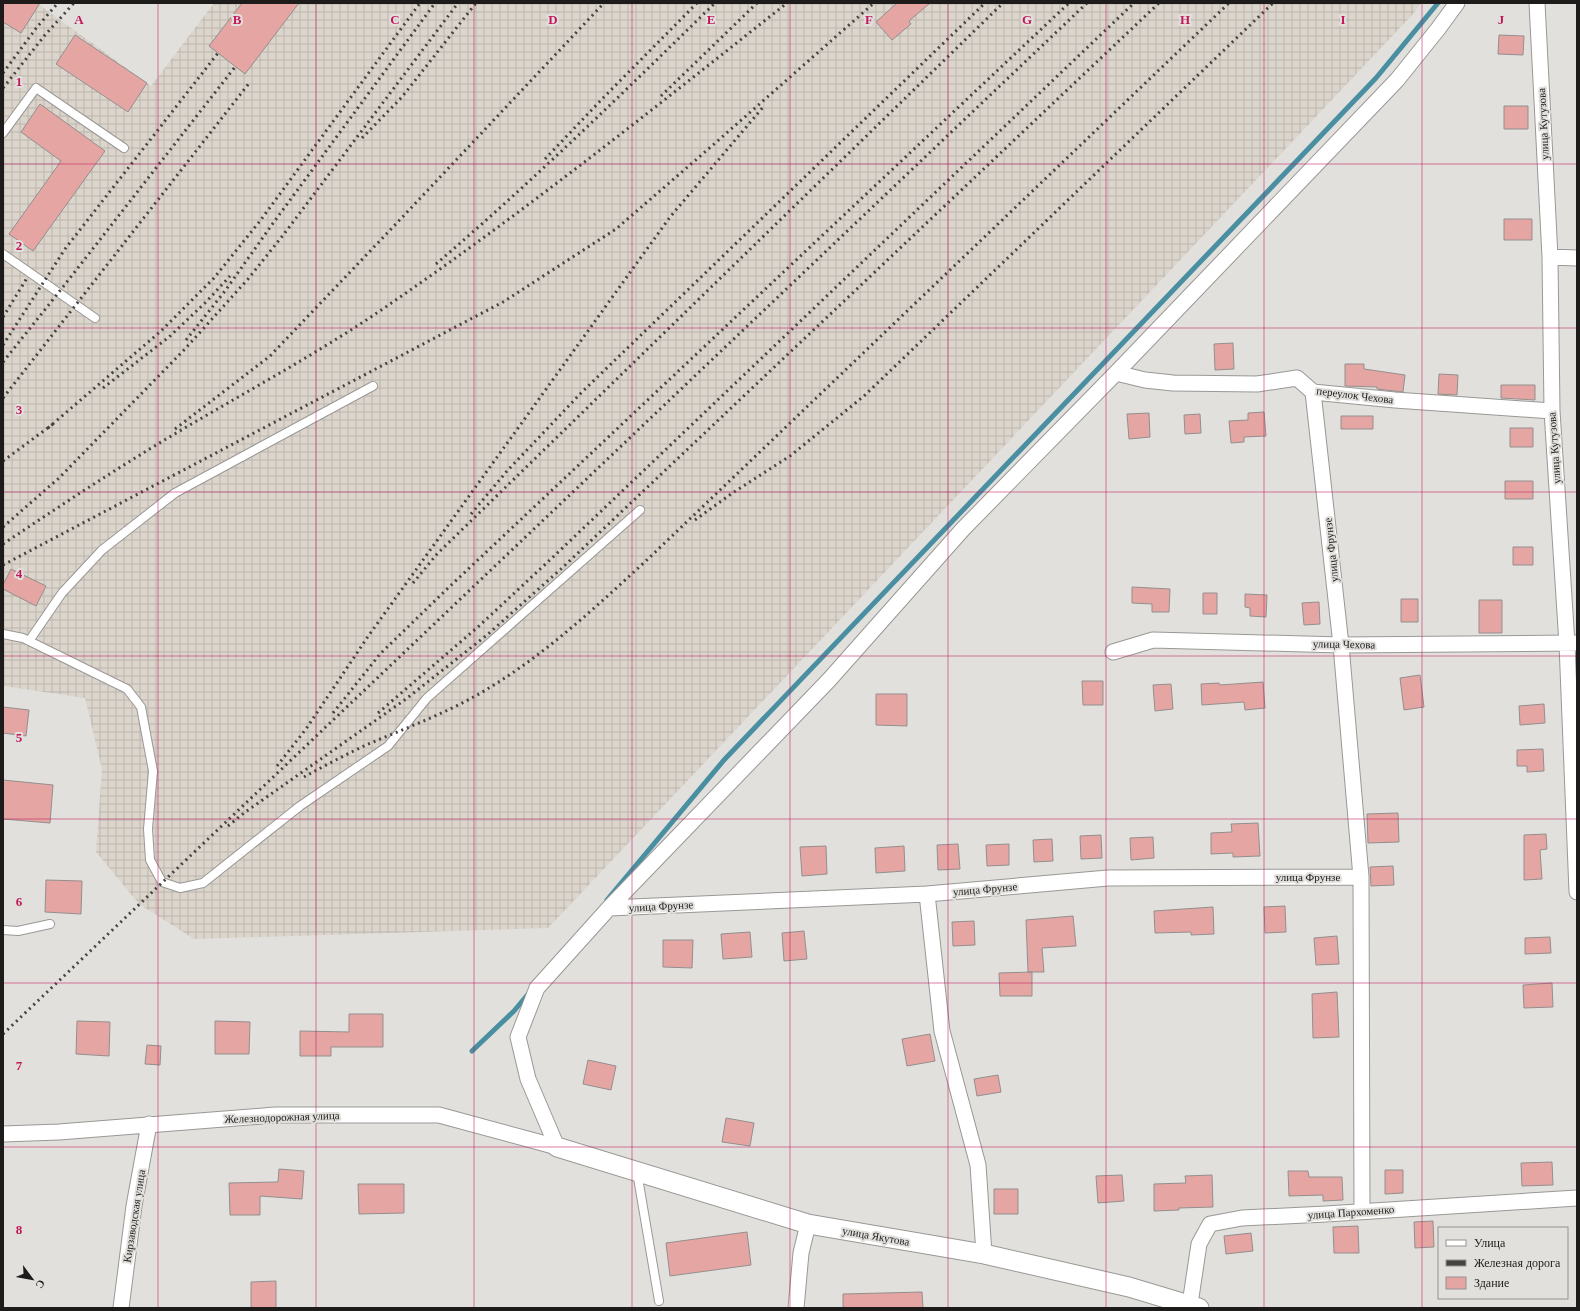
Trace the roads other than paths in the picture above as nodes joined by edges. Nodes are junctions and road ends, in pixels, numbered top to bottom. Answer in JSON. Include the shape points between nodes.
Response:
{"nodes":[{"id":1,"x":1457,"y":3,"type":"edge"},
{"id":2,"x":1537,"y":3,"type":"edge"},
{"id":3,"x":3,"y":133,"type":"edge"},
{"id":4,"x":124,"y":148,"type":"dead end"},
{"id":5,"x":3,"y":254,"type":"edge"},
{"id":6,"x":1550,"y":257,"type":"junction"},
{"id":7,"x":1577,"y":258,"type":"edge"},
{"id":8,"x":95,"y":318,"type":"dead end"},
{"id":9,"x":1116,"y":373,"type":"junction"},
{"id":10,"x":373,"y":386,"type":"dead end"},
{"id":11,"x":1313,"y":392,"type":"junction"},
{"id":12,"x":1552,"y":411,"type":"junction"},
{"id":13,"x":640,"y":510,"type":"dead end"},
{"id":14,"x":3,"y":634,"type":"edge"},
{"id":15,"x":29,"y":641,"type":"junction"},
{"id":16,"x":1572,"y":644,"type":"edge"},
{"id":17,"x":1341,"y":645,"type":"junction"},
{"id":18,"x":1113,"y":652,"type":"dead end"},
{"id":19,"x":1361,"y":877,"type":"junction"},
{"id":20,"x":1577,"y":892,"type":"edge"},
{"id":21,"x":928,"y":894,"type":"junction"},
{"id":22,"x":609,"y":908,"type":"junction"},
{"id":23,"x":50,"y":924,"type":"dead end"},
{"id":24,"x":3,"y":930,"type":"edge"},
{"id":25,"x":149,"y":1124,"type":"junction"},
{"id":26,"x":3,"y":1134,"type":"edge"},
{"id":27,"x":557,"y":1147,"type":"junction"},
{"id":28,"x":637,"y":1172,"type":"junction"},
{"id":29,"x":1577,"y":1198,"type":"edge"},
{"id":30,"x":1362,"y":1211,"type":"junction"},
{"id":31,"x":808,"y":1224,"type":"junction"},
{"id":32,"x":984,"y":1254,"type":"junction"},
{"id":33,"x":659,"y":1302,"type":"dead end"},
{"id":34,"x":1194,"y":1306,"type":"edge"},
{"id":35,"x":121,"y":1308,"type":"edge"},
{"id":36,"x":796,"y":1308,"type":"edge"}],
"edges":[{"from":1,"to":9,"type":"street","via":[[1397,80]]},
{"from":2,"to":6,"type":"street","name":"улица Кутузова"},
{"from":3,"to":4,"type":"lane","via":[[36,88]]},
{"from":5,"to":8,"type":"lane"},
{"from":6,"to":7,"type":"street"},
{"from":6,"to":12,"type":"street","name":"улица Кутузова"},
{"from":9,"to":11,"type":"street","name":"переулок Чехова","via":[[1173,383],[1257,384],[1297,378]]},
{"from":9,"to":22,"type":"street","via":[[963,529],[829,680]]},
{"from":10,"to":15,"type":"lane","via":[[175,493],[102,550],[62,593]]},
{"from":11,"to":12,"type":"street","name":"переулок Чехова"},
{"from":11,"to":17,"type":"street","name":"улица Фрунзе"},
{"from":12,"to":16,"type":"street","name":"улица Кутузова"},
{"from":13,"to":15,"type":"lane","via":[[427,698],[388,746],[300,806],[203,883],[180,888],[162,882],[150,860],[148,829],[154,771],[141,707],[126,689]]},
{"from":14,"to":15,"type":"lane"},
{"from":16,"to":17,"type":"street","name":"улица Чехова"},
{"from":16,"to":20,"type":"street","name":"улица Кутузова"},
{"from":17,"to":18,"type":"street","name":"улица Чехова","via":[[1152,640]]},
{"from":17,"to":19,"type":"street","name":"улица Фрунзе"},
{"from":19,"to":21,"type":"street","name":"улица Фрунзе","via":[[1108,878]]},
{"from":19,"to":30,"type":"street","name":"улица Фрунзе"},
{"from":21,"to":22,"type":"street","name":"улица Фрунзе"},
{"from":21,"to":32,"type":"street","via":[[942,1031],[978,1165]]},
{"from":22,"to":27,"type":"street","via":[[537,988],[518,1037],[528,1079]]},
{"from":23,"to":24,"type":"lane","via":[[18,931]]},
{"from":25,"to":26,"type":"street","name":"Железнодорожная улица"},
{"from":25,"to":27,"type":"street","name":"Железнодорожная улица","via":[[275,1115],[439,1115]]},
{"from":25,"to":35,"type":"street","name":"Кирзаводская улица","via":[[134,1206]]},
{"from":27,"to":28,"type":"street","name":"улица Якутова"},
{"from":28,"to":31,"type":"street","name":"улица Якутова"},
{"from":28,"to":33,"type":"lane"},
{"from":29,"to":30,"type":"street","name":"улица Пархоменко"},
{"from":30,"to":34,"type":"street","name":"улица Пархоменко","via":[[1242,1218],[1210,1224],[1199,1244]]},
{"from":31,"to":32,"type":"street","name":"улица Якутова"},
{"from":31,"to":36,"type":"street","via":[[801,1254]]},
{"from":32,"to":34,"type":"street","name":"улица Якутова","via":[[1129,1287]]}]}
